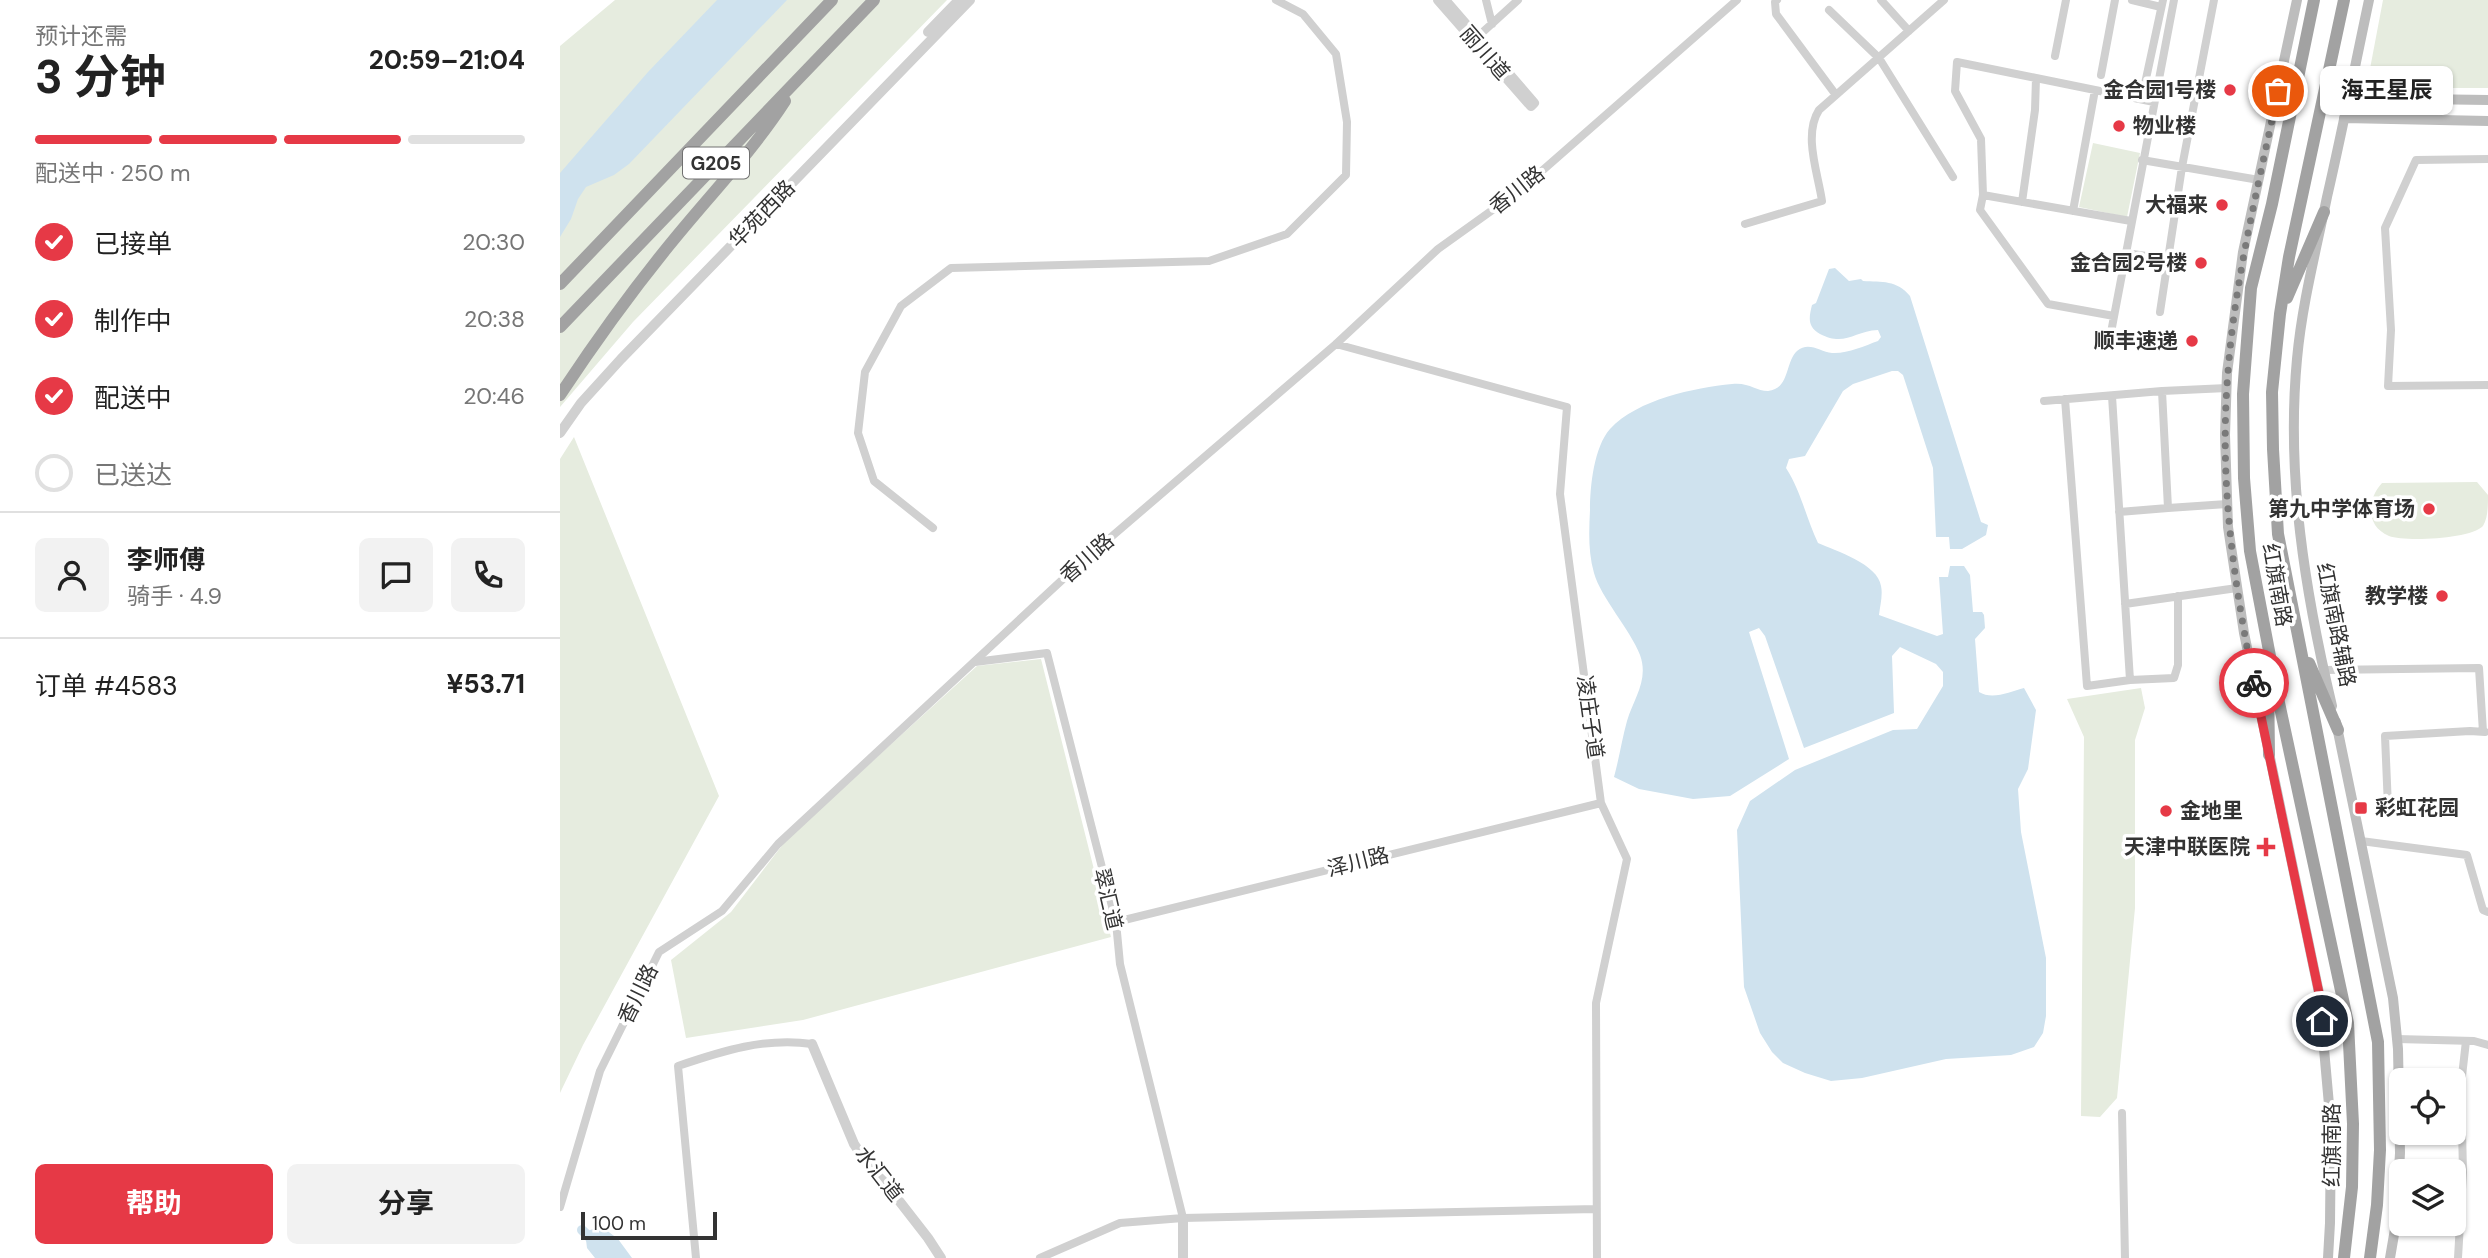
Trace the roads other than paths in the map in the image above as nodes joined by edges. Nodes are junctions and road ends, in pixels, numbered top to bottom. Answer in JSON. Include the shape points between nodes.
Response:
{"nodes":[{"id":1,"x":832,"y":0,"type":"edge"},
{"id":2,"x":874,"y":0,"type":"edge"},
{"id":3,"x":959,"y":0,"type":"edge"},
{"id":4,"x":970,"y":0,"type":"edge"},
{"id":5,"x":1276,"y":0,"type":"edge"},
{"id":6,"x":1438,"y":0,"type":"edge"},
{"id":7,"x":1445,"y":0,"type":"edge"},
{"id":8,"x":1486,"y":0,"type":"edge"},
{"id":9,"x":1518,"y":0,"type":"edge"},
{"id":10,"x":1737,"y":0,"type":"edge"},
{"id":11,"x":1881,"y":0,"type":"edge"},
{"id":12,"x":1944,"y":0,"type":"edge"},
{"id":13,"x":2066,"y":0,"type":"edge"},
{"id":14,"x":2115,"y":0,"type":"edge"},
{"id":15,"x":2132,"y":0,"type":"edge"},
{"id":16,"x":2174,"y":0,"type":"edge"},
{"id":17,"x":2214,"y":0,"type":"edge"},
{"id":18,"x":2297,"y":0,"type":"edge"},
{"id":19,"x":2314,"y":0,"type":"edge"},
{"id":20,"x":2344,"y":0,"type":"edge"},
{"id":21,"x":2369,"y":0,"type":"edge"},
{"id":22,"x":1775,"y":1,"type":"edge"},
{"id":23,"x":2162,"y":3,"type":"edge"},
{"id":24,"x":1829,"y":10,"type":"dead end"},
{"id":25,"x":1492,"y":24,"type":"junction"},
{"id":26,"x":1909,"y":31,"type":"junction"},
{"id":27,"x":1475,"y":38,"type":"junction"},
{"id":28,"x":2055,"y":56,"type":"dead end"},
{"id":29,"x":1879,"y":58,"type":"junction"},
{"id":30,"x":2101,"y":75,"type":"dead end"},
{"id":31,"x":2036,"y":78,"type":"junction"},
{"id":32,"x":797,"y":83,"type":"junction"},
{"id":33,"x":2144,"y":88,"type":"dead end"},
{"id":34,"x":2095,"y":90,"type":"junction"},
{"id":35,"x":1836,"y":95,"type":"junction"},
{"id":36,"x":2348,"y":98,"type":"junction"},
{"id":37,"x":2488,"y":100,"type":"edge"},
{"id":38,"x":2154,"y":102,"type":"junction"},
{"id":39,"x":1533,"y":104,"type":"dead end"},
{"id":40,"x":2344,"y":118,"type":"junction"},
{"id":41,"x":2488,"y":121,"type":"edge"},
{"id":42,"x":2488,"y":159,"type":"edge"},
{"id":43,"x":2142,"y":160,"type":"junction"},
{"id":44,"x":2182,"y":167,"type":"junction"},
{"id":45,"x":1954,"y":177,"type":"dead end"},
{"id":46,"x":2259,"y":180,"type":"junction"},
{"id":47,"x":1983,"y":195,"type":"junction"},
{"id":48,"x":2022,"y":202,"type":"junction"},
{"id":49,"x":2073,"y":211,"type":"junction"},
{"id":50,"x":2324,"y":212,"type":"junction"},
{"id":51,"x":2131,"y":221,"type":"junction"},
{"id":52,"x":1745,"y":224,"type":"dead end"},
{"id":53,"x":2125,"y":253,"type":"junction"},
{"id":54,"x":2168,"y":259,"type":"junction"},
{"id":55,"x":560,"y":284,"type":"edge"},
{"id":56,"x":2160,"y":312,"type":"dead end"},
{"id":57,"x":2280,"y":314,"type":"junction"},
{"id":58,"x":2114,"y":316,"type":"junction"},
{"id":59,"x":560,"y":327,"type":"edge"},
{"id":60,"x":2109,"y":343,"type":"dead end"},
{"id":61,"x":1336,"y":344,"type":"junction"},
{"id":62,"x":2488,"y":385,"type":"edge"},
{"id":63,"x":2227,"y":388,"type":"junction"},
{"id":64,"x":2162,"y":391,"type":"junction"},
{"id":65,"x":560,"y":394,"type":"edge"},
{"id":66,"x":2112,"y":396,"type":"junction"},
{"id":67,"x":2065,"y":399,"type":"junction"},
{"id":68,"x":2044,"y":401,"type":"dead end"},
{"id":69,"x":560,"y":422,"type":"edge"},
{"id":70,"x":560,"y":433,"type":"edge"},
{"id":71,"x":2227,"y":504,"type":"junction"},
{"id":72,"x":2168,"y":508,"type":"junction"},
{"id":73,"x":2119,"y":512,"type":"junction"},
{"id":74,"x":933,"y":528,"type":"dead end"},
{"id":75,"x":2237,"y":588,"type":"junction"},
{"id":76,"x":2178,"y":596,"type":"junction"},
{"id":77,"x":2125,"y":604,"type":"junction"},
{"id":78,"x":2299,"y":640,"type":"junction"},
{"id":79,"x":2267,"y":642,"type":"junction"},
{"id":80,"x":973,"y":663,"type":"junction"},
{"id":81,"x":2324,"y":670,"type":"junction"},
{"id":82,"x":2130,"y":680,"type":"junction"},
{"id":83,"x":2338,"y":730,"type":"junction"},
{"id":84,"x":2485,"y":732,"type":"edge"},
{"id":85,"x":2269,"y":755,"type":"junction"},
{"id":86,"x":1601,"y":803,"type":"junction"},
{"id":87,"x":2388,"y":807,"type":"dead end"},
{"id":88,"x":2361,"y":841,"type":"junction"},
{"id":89,"x":2488,"y":912,"type":"edge"},
{"id":90,"x":1115,"y":922,"type":"junction"},
{"id":91,"x":2488,"y":1035,"type":"edge"},
{"id":92,"x":2397,"y":1039,"type":"junction"},
{"id":93,"x":2466,"y":1041,"type":"junction"},
{"id":94,"x":812,"y":1044,"type":"joint"},
{"id":95,"x":2485,"y":1044,"type":"edge"},
{"id":96,"x":2122,"y":1113,"type":"dead end"},
{"id":97,"x":560,"y":1207,"type":"edge"},
{"id":98,"x":1596,"y":1209,"type":"junction"},
{"id":99,"x":1183,"y":1219,"type":"junction"},
{"id":100,"x":696,"y":1258,"type":"edge"},
{"id":101,"x":941,"y":1258,"type":"edge"},
{"id":102,"x":1041,"y":1258,"type":"edge"},
{"id":103,"x":1183,"y":1258,"type":"edge"},
{"id":104,"x":1597,"y":1258,"type":"edge"},
{"id":105,"x":2124,"y":1258,"type":"edge"},
{"id":106,"x":2328,"y":1258,"type":"edge"},
{"id":107,"x":2344,"y":1258,"type":"edge"},
{"id":108,"x":2370,"y":1258,"type":"edge"},
{"id":109,"x":2390,"y":1258,"type":"edge"},
{"id":110,"x":2458,"y":1258,"type":"edge"}],
"edges":[{"from":1,"to":55,"type":"highway","number":"G205"},
{"from":2,"to":32,"type":"highway","number":"G205"},
{"from":3,"to":69,"type":"street","name":"华苑西路","via":[[630,340]]},
{"from":4,"to":70,"type":"street","name":"华苑西路","via":[[621,359]]},
{"from":5,"to":74,"type":"street","via":[[1303,14],[1336,54],[1347,122],[1346,175],[1286,234],[1209,261],[951,268],[901,306],[865,372],[859,433],[874,481]]},
{"from":6,"to":27,"type":"street","name":"丽川道"},
{"from":7,"to":27,"type":"street","name":"丽川道"},
{"from":8,"to":25,"type":"street"},
{"from":9,"to":25,"type":"street"},
{"from":10,"to":61,"type":"street","name":"香川路","via":[[1519,191],[1438,249]]},
{"from":11,"to":26,"type":"street"},
{"from":12,"to":26,"type":"street"},
{"from":13,"to":28,"type":"street"},
{"from":14,"to":30,"type":"street"},
{"from":15,"to":23,"type":"street"},
{"from":16,"to":38,"type":"street"},
{"from":17,"to":44,"type":"street"},
{"from":18,"to":46,"type":"main road"},
{"from":19,"to":79,"type":"highway","name":"红旗南路","via":[[2252,288],[2243,394],[2250,551]]},
{"from":20,"to":57,"type":"highway","name":"红旗南路"},
{"from":21,"to":36,"type":"main road","name":"红旗南路辅路"},
{"from":22,"to":35,"type":"street","via":[[1776,14]]},
{"from":23,"to":33,"type":"street"},
{"from":24,"to":29,"type":"street"},
{"from":25,"to":27,"type":"street"},
{"from":26,"to":29,"type":"street"},
{"from":27,"to":39,"type":"street","name":"丽川道"},
{"from":29,"to":35,"type":"street"},
{"from":29,"to":45,"type":"street"},
{"from":31,"to":34,"type":"street"},
{"from":31,"to":47,"type":"street","via":[[1957,62],[1955,91],[1980,139]]},
{"from":31,"to":48,"type":"street"},
{"from":32,"to":59,"type":"highway","number":"G205"},
{"from":32,"to":65,"type":"highway","via":[[766,129],[645,275]]},
{"from":34,"to":38,"type":"street"},
{"from":34,"to":49,"type":"street"},
{"from":35,"to":52,"type":"street","via":[[1812,122],[1822,201]]},
{"from":36,"to":37,"type":"main road"},
{"from":36,"to":40,"type":"main road","name":"红旗南路辅路"},
{"from":38,"to":43,"type":"street"},
{"from":40,"to":41,"type":"main road"},
{"from":40,"to":50,"type":"main road","name":"红旗南路辅路"},
{"from":42,"to":62,"type":"street","via":[[2416,160],[2385,228],[2391,330],[2388,386]]},
{"from":43,"to":44,"type":"street"},
{"from":43,"to":51,"type":"street"},
{"from":44,"to":46,"type":"street"},
{"from":44,"to":54,"type":"street"},
{"from":46,"to":63,"type":"main road","via":[[2243,252]]},
{"from":47,"to":48,"type":"street"},
{"from":47,"to":58,"type":"street","via":[[1980,210],[2048,304]]},
{"from":48,"to":49,"type":"street"},
{"from":49,"to":51,"type":"street"},
{"from":50,"to":57,"type":"highway"},
{"from":50,"to":81,"type":"main road","name":"红旗南路辅路","via":[[2302,321],[2294,419],[2299,523]]},
{"from":51,"to":53,"type":"street"},
{"from":53,"to":54,"type":"street"},
{"from":53,"to":58,"type":"street"},
{"from":54,"to":56,"type":"street"},
{"from":57,"to":78,"type":"highway","name":"红旗南路","via":[[2272,391],[2273,449],[2278,534]]},
{"from":58,"to":60,"type":"street"},
{"from":61,"to":80,"type":"street","name":"香川路","via":[[1075,568]]},
{"from":61,"to":86,"type":"street","name":"凌庄子道","via":[[1567,407],[1560,494]]},
{"from":63,"to":64,"type":"street"},
{"from":63,"to":71,"type":"main road"},
{"from":64,"to":66,"type":"street"},
{"from":64,"to":72,"type":"street"},
{"from":66,"to":67,"type":"street"},
{"from":66,"to":73,"type":"street"},
{"from":67,"to":68,"type":"street"},
{"from":67,"to":82,"type":"street","via":[[2087,686]]},
{"from":71,"to":72,"type":"street"},
{"from":71,"to":75,"type":"main road"},
{"from":72,"to":73,"type":"street"},
{"from":73,"to":77,"type":"street"},
{"from":75,"to":76,"type":"street"},
{"from":75,"to":85,"type":"main road"},
{"from":76,"to":77,"type":"street"},
{"from":76,"to":82,"type":"street","via":[[2174,678]]},
{"from":77,"to":82,"type":"street"},
{"from":78,"to":83,"type":"highway"},
{"from":78,"to":108,"type":"highway","name":"红旗南路","via":[[2378,1042],[2380,1150]]},
{"from":79,"to":85,"type":"highway"},
{"from":79,"to":107,"type":"highway","name":"红旗南路","via":[[2348,1023],[2352,1187]]},
{"from":80,"to":90,"type":"street","name":"翠汇道","via":[[1047,653]]},
{"from":80,"to":97,"type":"street","name":"香川路","via":[[778,844],[722,911],[659,952],[600,1071]]},
{"from":81,"to":83,"type":"main road","name":"红旗南路辅路"},
{"from":81,"to":84,"type":"street","via":[[2479,668]]},
{"from":83,"to":88,"type":"main road","name":"红旗南路辅路"},
{"from":84,"to":87,"type":"street","via":[[2385,736]]},
{"from":85,"to":106,"type":"main road","via":[[2319,993],[2331,1127]]},
{"from":86,"to":90,"type":"street","name":"泽川路"},
{"from":86,"to":98,"type":"street","name":"凌庄子道","via":[[1627,859],[1596,1003]]},
{"from":88,"to":89,"type":"street","via":[[2466,855],[2483,910]]},
{"from":88,"to":92,"type":"main road","name":"红旗南路辅路"},
{"from":90,"to":99,"type":"street","name":"翠汇道","via":[[1120,964]]},
{"from":91,"to":95,"type":"street"},
{"from":92,"to":93,"type":"street"},
{"from":92,"to":109,"type":"main road","name":"红旗南路辅路","via":[[2400,1153]]},
{"from":93,"to":95,"type":"street"},
{"from":93,"to":110,"type":"street"},
{"from":94,"to":100,"type":"street","via":[[790,1041],[728,1049],[678,1066]]},
{"from":94,"to":101,"type":"street","name":"水汇道","via":[[854,1144]]},
{"from":96,"to":105,"type":"street"},
{"from":98,"to":99,"type":"street"},
{"from":98,"to":104,"type":"street","name":"凌庄子道"},
{"from":99,"to":102,"type":"street","via":[[1120,1223]]},
{"from":99,"to":103,"type":"street"}]}
